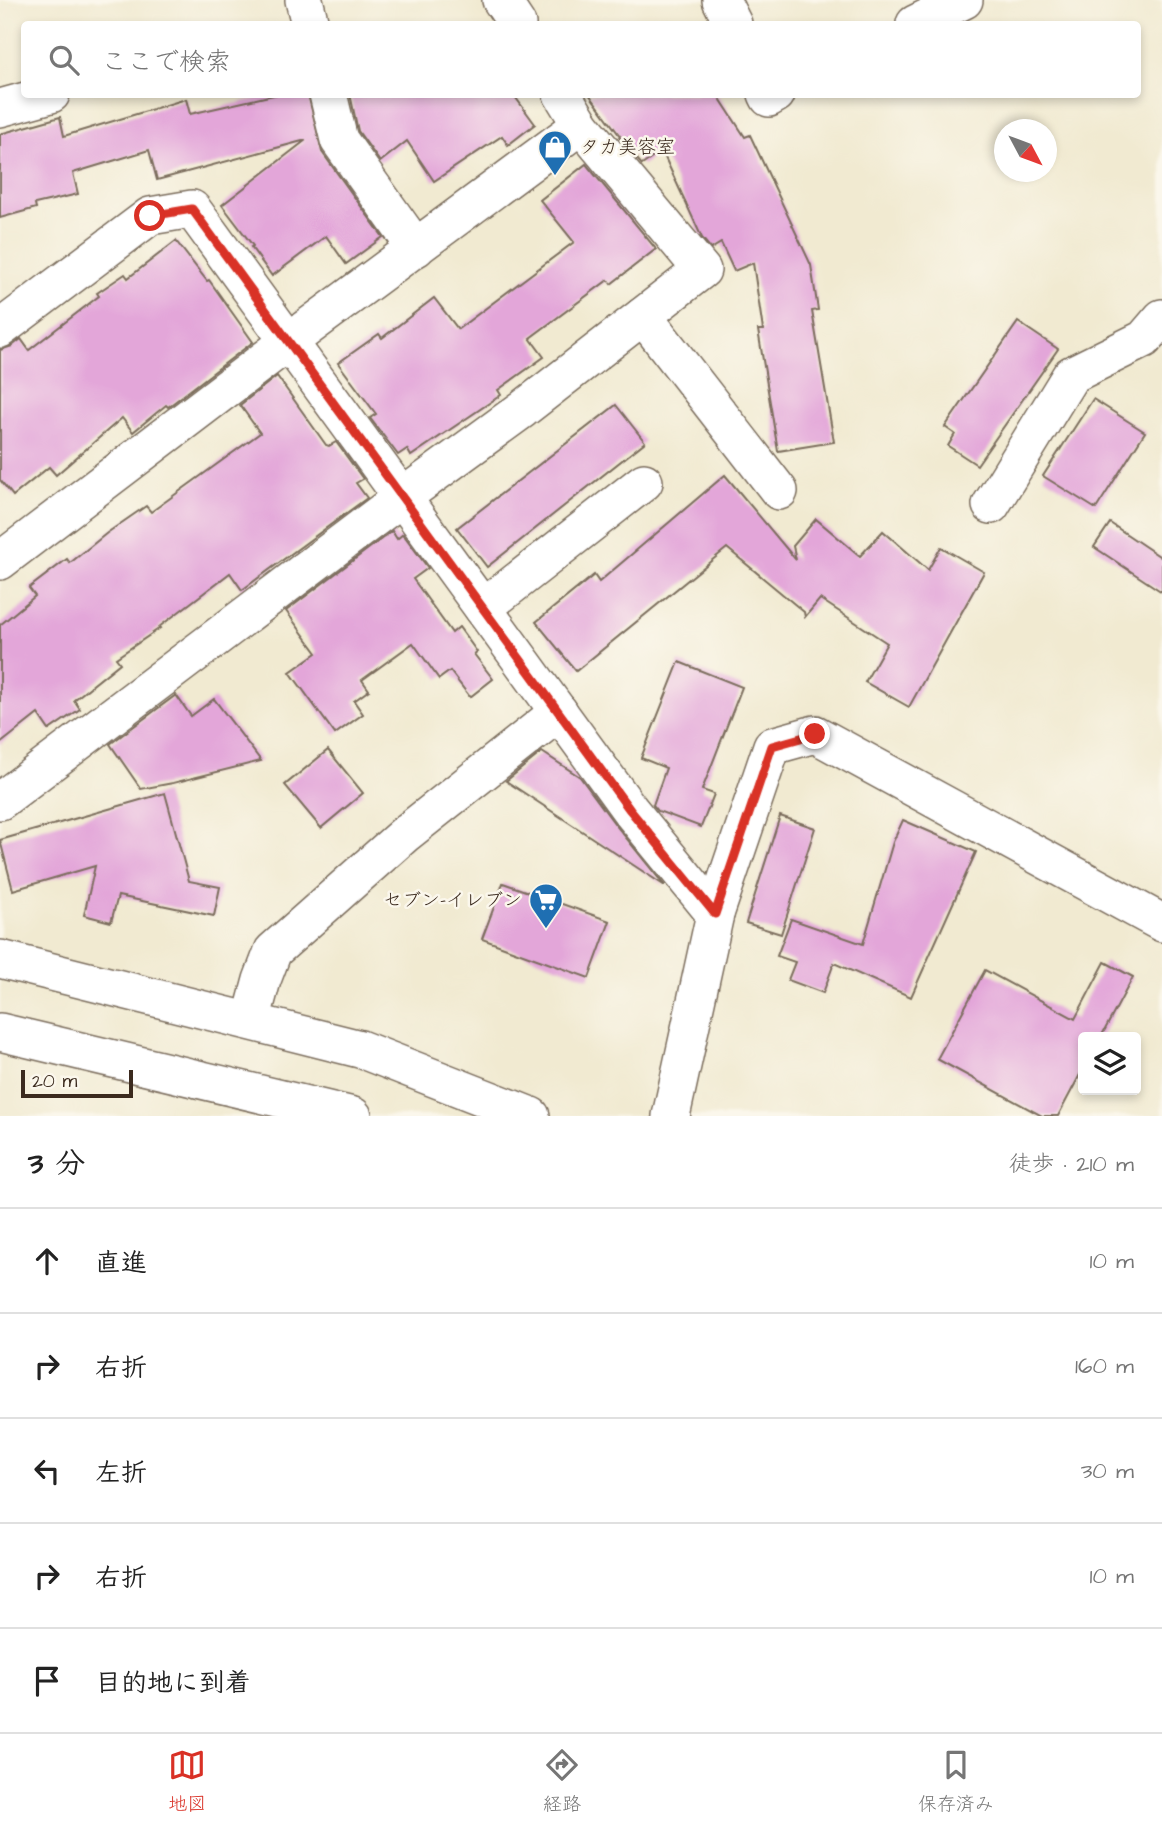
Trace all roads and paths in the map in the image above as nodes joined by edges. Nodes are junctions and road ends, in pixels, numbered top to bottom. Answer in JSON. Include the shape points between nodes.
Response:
{"nodes":[{"id":1,"x":304,"y":0,"type":"edge"},
{"id":2,"x":501,"y":0,"type":"edge"},
{"id":3,"x":721,"y":0,"type":"edge"},
{"id":4,"x":964,"y":0,"type":"edge"},
{"id":5,"x":309,"y":21,"type":"edge"},
{"id":6,"x":515,"y":21,"type":"edge"},
{"id":7,"x":732,"y":21,"type":"edge"},
{"id":8,"x":921,"y":21,"type":"edge"},
{"id":9,"x":36,"y":98,"type":"edge"},
{"id":10,"x":329,"y":98,"type":"edge"},
{"id":11,"x":564,"y":98,"type":"edge"},
{"id":12,"x":0,"y":108,"type":"edge"},
{"id":13,"x":581,"y":125,"type":"junction"},
{"id":14,"x":416,"y":248,"type":"junction"},
{"id":15,"x":643,"y":316,"type":"junction"},
{"id":16,"x":1162,"y":318,"type":"edge"},
{"id":17,"x":0,"y":329,"type":"edge"},
{"id":18,"x":288,"y":342,"type":"junction"},
{"id":19,"x":644,"y":482,"type":"dead end"},
{"id":20,"x":779,"y":491,"type":"dead end"},
{"id":21,"x":401,"y":498,"type":"junction"},
{"id":22,"x":991,"y":505,"type":"dead end"},
{"id":23,"x":0,"y":561,"type":"edge"},
{"id":24,"x":483,"y":608,"type":"junction"},
{"id":25,"x":559,"y":712,"type":"junction"},
{"id":26,"x":0,"y":801,"type":"edge"},
{"id":27,"x":715,"y":914,"type":"junction"},
{"id":28,"x":1162,"y":923,"type":"edge"},
{"id":29,"x":0,"y":959,"type":"edge"},
{"id":30,"x":251,"y":1021,"type":"junction"},
{"id":31,"x":0,"y":1032,"type":"edge"},
{"id":32,"x":353,"y":1116,"type":"edge"},
{"id":33,"x":531,"y":1116,"type":"edge"},
{"id":34,"x":671,"y":1116,"type":"edge"}],
"edges":[{"from":1,"to":5,"type":"street"},
{"from":2,"to":6,"type":"street"},
{"from":3,"to":7,"type":"street"},
{"from":4,"to":8,"type":"street"},
{"from":9,"to":12,"type":"street"},
{"from":10,"to":14,"type":"street","via":[[339,140]]},
{"from":11,"to":13,"type":"street"},
{"from":13,"to":14,"type":"street"},
{"from":13,"to":15,"type":"street","via":[[702,270]]},
{"from":14,"to":18,"type":"street"},
{"from":15,"to":20,"type":"street"},
{"from":15,"to":21,"type":"street"},
{"from":16,"to":22,"type":"street","via":[[1144,339],[1071,375]]},
{"from":17,"to":18,"type":"street","via":[[150,216],[192,209]]},
{"from":18,"to":21,"type":"street"},
{"from":18,"to":23,"type":"street"},
{"from":19,"to":24,"type":"street"},
{"from":21,"to":24,"type":"street"},
{"from":21,"to":26,"type":"street"},
{"from":24,"to":25,"type":"street"},
{"from":25,"to":27,"type":"street","via":[[630,810]]},
{"from":25,"to":30,"type":"street","via":[[405,834],[273,951]]},
{"from":27,"to":28,"type":"street","via":[[772,746],[815,734]]},
{"from":27,"to":34,"type":"street"},
{"from":29,"to":30,"type":"street"},
{"from":30,"to":33,"type":"street","via":[[360,1049]]},
{"from":31,"to":32,"type":"street"}]}
